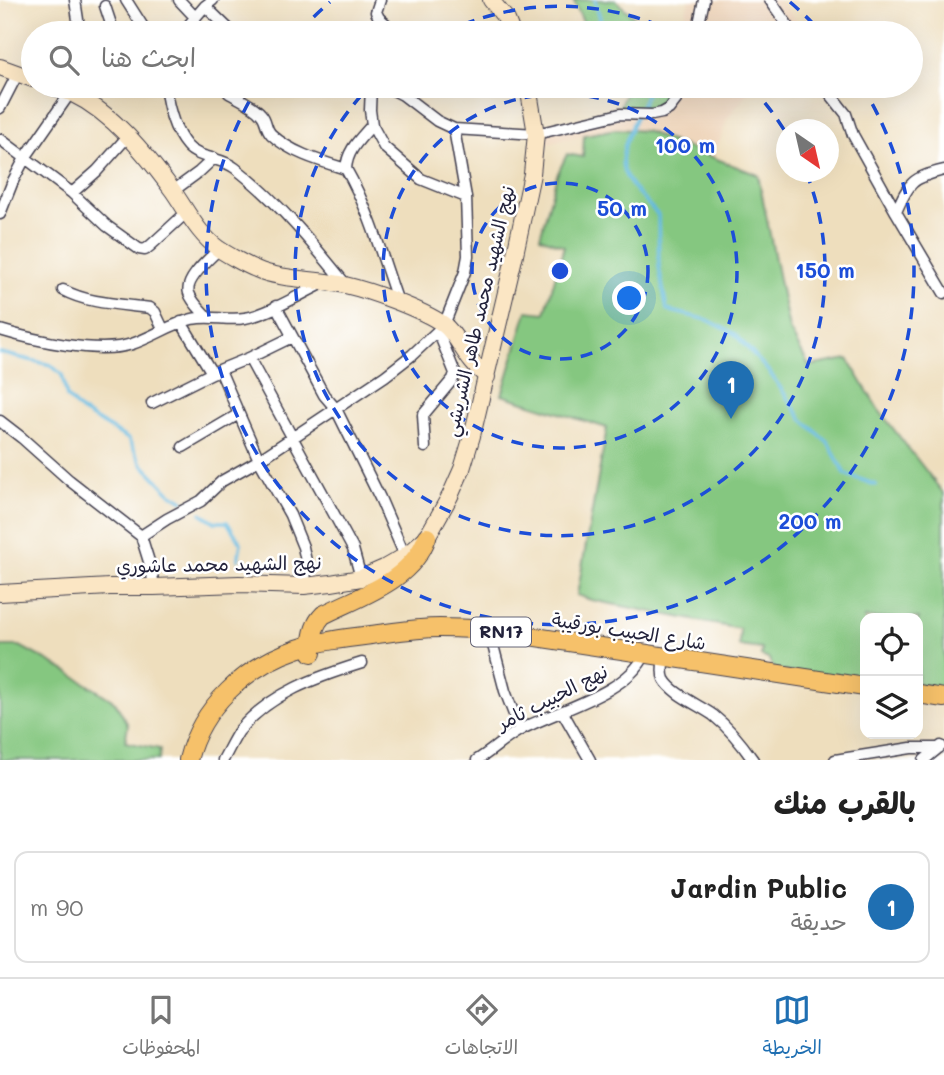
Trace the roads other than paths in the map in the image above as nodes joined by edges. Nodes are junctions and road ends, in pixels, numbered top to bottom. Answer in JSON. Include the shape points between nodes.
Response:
{"nodes":[{"id":1,"x":75,"y":0,"type":"edge"},
{"id":2,"x":126,"y":0,"type":"edge"},
{"id":3,"x":179,"y":0,"type":"edge"},
{"id":4,"x":380,"y":0,"type":"edge"},
{"id":5,"x":491,"y":0,"type":"edge"},
{"id":6,"x":704,"y":0,"type":"edge"},
{"id":7,"x":770,"y":0,"type":"edge"},
{"id":8,"x":209,"y":3,"type":"edge"},
{"id":9,"x":104,"y":6,"type":"dead end"},
{"id":10,"x":195,"y":17,"type":"junction"},
{"id":11,"x":78,"y":21,"type":"edge"},
{"id":12,"x":110,"y":21,"type":"edge"},
{"id":13,"x":139,"y":21,"type":"edge"},
{"id":14,"x":192,"y":21,"type":"edge"},
{"id":15,"x":223,"y":21,"type":"edge"},
{"id":16,"x":382,"y":21,"type":"edge"},
{"id":17,"x":507,"y":21,"type":"edge"},
{"id":18,"x":700,"y":21,"type":"edge"},
{"id":19,"x":785,"y":21,"type":"edge"},
{"id":20,"x":0,"y":67,"type":"edge"},
{"id":21,"x":18,"y":73,"type":"junction"},
{"id":22,"x":21,"y":74,"type":"edge"},
{"id":23,"x":67,"y":98,"type":"edge"},
{"id":24,"x":84,"y":98,"type":"edge"},
{"id":25,"x":167,"y":98,"type":"edge"},
{"id":26,"x":237,"y":98,"type":"edge"},
{"id":27,"x":370,"y":98,"type":"edge"},
{"id":28,"x":407,"y":98,"type":"edge"},
{"id":29,"x":530,"y":98,"type":"edge"},
{"id":30,"x":677,"y":98,"type":"edge"},
{"id":31,"x":833,"y":98,"type":"edge"},
{"id":32,"x":0,"y":108,"type":"edge"},
{"id":33,"x":372,"y":125,"type":"junction"},
{"id":34,"x":454,"y":129,"type":"junction"},
{"id":35,"x":536,"y":134,"type":"junction"},
{"id":36,"x":128,"y":136,"type":"junction"},
{"id":37,"x":0,"y":139,"type":"edge"},
{"id":38,"x":25,"y":158,"type":"junction"},
{"id":39,"x":214,"y":158,"type":"junction"},
{"id":40,"x":346,"y":169,"type":"junction"},
{"id":41,"x":944,"y":170,"type":"edge"},
{"id":42,"x":173,"y":191,"type":"junction"},
{"id":43,"x":72,"y":193,"type":"junction"},
{"id":44,"x":466,"y":198,"type":"junction"},
{"id":45,"x":187,"y":212,"type":"junction"},
{"id":46,"x":896,"y":212,"type":"junction"},
{"id":47,"x":0,"y":214,"type":"edge"},
{"id":48,"x":219,"y":249,"type":"junction"},
{"id":49,"x":326,"y":282,"type":"junction"},
{"id":50,"x":347,"y":286,"type":"junction"},
{"id":51,"x":63,"y":290,"type":"dead end"},
{"id":52,"x":944,"y":293,"type":"edge"},
{"id":53,"x":398,"y":302,"type":"junction"},
{"id":54,"x":276,"y":306,"type":"junction"},
{"id":55,"x":206,"y":316,"type":"junction"},
{"id":56,"x":181,"y":322,"type":"junction"},
{"id":57,"x":441,"y":328,"type":"junction"},
{"id":58,"x":163,"y":329,"type":"junction"},
{"id":59,"x":0,"y":330,"type":"edge"},
{"id":60,"x":292,"y":337,"type":"junction"},
{"id":61,"x":249,"y":358,"type":"junction"},
{"id":62,"x":472,"y":362,"type":"junction"},
{"id":63,"x":216,"y":371,"type":"junction"},
{"id":64,"x":454,"y":373,"type":"junction"},
{"id":65,"x":487,"y":377,"type":"junction"},
{"id":66,"x":152,"y":403,"type":"dead end"},
{"id":67,"x":336,"y":409,"type":"junction"},
{"id":68,"x":239,"y":414,"type":"junction"},
{"id":69,"x":0,"y":421,"type":"edge"},
{"id":70,"x":292,"y":437,"type":"junction"},
{"id":71,"x":183,"y":447,"type":"dead end"},
{"id":72,"x":425,"y":447,"type":"dead end"},
{"id":73,"x":259,"y":460,"type":"junction"},
{"id":74,"x":141,"y":536,"type":"junction"},
{"id":75,"x":427,"y":537,"type":"junction"},
{"id":76,"x":405,"y":556,"type":"junction"},
{"id":77,"x":361,"y":578,"type":"junction"},
{"id":78,"x":304,"y":586,"type":"junction"},
{"id":79,"x":154,"y":587,"type":"junction"},
{"id":80,"x":0,"y":593,"type":"edge"},
{"id":81,"x":490,"y":636,"type":"junction"},
{"id":82,"x":312,"y":651,"type":"junction"},
{"id":83,"x":643,"y":659,"type":"junction"},
{"id":84,"x":664,"y":662,"type":"junction"},
{"id":85,"x":362,"y":663,"type":"dead end"},
{"id":86,"x":860,"y":686,"type":"edge"},
{"id":87,"x":860,"y":692,"type":"edge"},
{"id":88,"x":923,"y":695,"type":"edge"},
{"id":89,"x":944,"y":698,"type":"edge"},
{"id":90,"x":923,"y":701,"type":"edge"},
{"id":91,"x":944,"y":704,"type":"edge"},
{"id":92,"x":562,"y":711,"type":"junction"},
{"id":93,"x":520,"y":730,"type":"junction"},
{"id":94,"x":941,"y":746,"type":"edge"},
{"id":95,"x":850,"y":759,"type":"edge"},
{"id":96,"x":927,"y":759,"type":"edge"},
{"id":97,"x":188,"y":760,"type":"edge"},
{"id":98,"x":200,"y":760,"type":"edge"},
{"id":99,"x":223,"y":760,"type":"edge"},
{"id":100,"x":479,"y":760,"type":"edge"},
{"id":101,"x":590,"y":760,"type":"edge"},
{"id":102,"x":753,"y":760,"type":"edge"},
{"id":103,"x":835,"y":760,"type":"edge"}],
"edges":[{"from":1,"to":11,"type":"street"},
{"from":2,"to":13,"type":"street"},
{"from":3,"to":10,"type":"street"},
{"from":4,"to":16,"type":"street","via":[[376,12]]},
{"from":5,"to":17,"type":"street"},
{"from":6,"to":18,"type":"street"},
{"from":7,"to":19,"type":"street"},
{"from":8,"to":10,"type":"street"},
{"from":8,"to":15,"type":"street"},
{"from":9,"to":12,"type":"street"},
{"from":10,"to":14,"type":"street"},
{"from":20,"to":21,"type":"street"},
{"from":21,"to":22,"type":"street"},
{"from":21,"to":32,"type":"street"},
{"from":23,"to":38,"type":"street"},
{"from":24,"to":36,"type":"street"},
{"from":25,"to":39,"type":"street","via":[[182,141],[195,153]]},
{"from":26,"to":40,"type":"street","via":[[261,113],[268,132],[278,139]]},
{"from":27,"to":33,"type":"street"},
{"from":28,"to":34,"type":"street"},
{"from":29,"to":35,"type":"street","name":"نهج الشهيد محمد طاهر الشريشي"},
{"from":30,"to":35,"type":"street","via":[[662,113],[620,114]]},
{"from":31,"to":46,"type":"street"},
{"from":33,"to":40,"type":"street","via":[[351,149]]},
{"from":33,"to":44,"type":"street","via":[[384,147],[410,171]]},
{"from":34,"to":35,"type":"street"},
{"from":34,"to":44,"type":"street"},
{"from":35,"to":65,"type":"street","name":"نهج الشهيد محمد طاهر الشريشي","via":[[528,196]]},
{"from":36,"to":42,"type":"street"},
{"from":36,"to":43,"type":"street"},
{"from":37,"to":38,"type":"street"},
{"from":38,"to":43,"type":"street"},
{"from":38,"to":47,"type":"street"},
{"from":39,"to":42,"type":"street"},
{"from":39,"to":50,"type":"street","via":[[253,181]]},
{"from":40,"to":53,"type":"street","via":[[372,225]]},
{"from":41,"to":46,"type":"street","via":[[914,180]]},
{"from":42,"to":45,"type":"street"},
{"from":43,"to":45,"type":"street","via":[[100,220],[145,250]]},
{"from":44,"to":57,"type":"street","via":[[465,272]]},
{"from":45,"to":48,"type":"street"},
{"from":46,"to":52,"type":"street"},
{"from":48,"to":49,"type":"street","via":[[257,270]]},
{"from":48,"to":55,"type":"street","via":[[188,285],[188,292]]},
{"from":49,"to":50,"type":"street"},
{"from":49,"to":54,"type":"street"},
{"from":50,"to":53,"type":"street"},
{"from":51,"to":58,"type":"street","via":[[79,297],[150,308]]},
{"from":53,"to":57,"type":"street"},
{"from":54,"to":55,"type":"street","via":[[243,318]]},
{"from":54,"to":60,"type":"street"},
{"from":55,"to":56,"type":"street"},
{"from":56,"to":58,"type":"street"},
{"from":56,"to":63,"type":"street"},
{"from":57,"to":62,"type":"street","via":[[454,335]]},
{"from":57,"to":64,"type":"street"},
{"from":57,"to":67,"type":"street","via":[[385,376]]},
{"from":58,"to":59,"type":"street","via":[[131,344],[99,347]]},
{"from":60,"to":61,"type":"street"},
{"from":60,"to":67,"type":"street"},
{"from":61,"to":63,"type":"street"},
{"from":61,"to":70,"type":"street"},
{"from":62,"to":64,"type":"street"},
{"from":62,"to":65,"type":"street"},
{"from":63,"to":66,"type":"street"},
{"from":63,"to":68,"type":"street"},
{"from":64,"to":72,"type":"street","via":[[423,415]]},
{"from":65,"to":75,"type":"street","name":"نهج الشهيد محمد طاهر الشريشي","via":[[462,469]]},
{"from":67,"to":70,"type":"street"},
{"from":67,"to":76,"type":"street"},
{"from":68,"to":71,"type":"street"},
{"from":68,"to":73,"type":"street"},
{"from":69,"to":74,"type":"street"},
{"from":70,"to":73,"type":"street"},
{"from":70,"to":77,"type":"street","via":[[353,549]]},
{"from":73,"to":74,"type":"street"},
{"from":73,"to":78,"type":"street","via":[[303,547],[307,566]]},
{"from":74,"to":79,"type":"street"},
{"from":75,"to":76,"type":"street","name":"نهج الشهيد محمد عاشوري"},
{"from":75,"to":82,"type":"main road","via":[[417,559],[399,574],[323,615],[317,621]]},
{"from":76,"to":77,"type":"street","name":"نهج الشهيد محمد عاشوري"},
{"from":77,"to":78,"type":"street","name":"نهج الشهيد محمد عاشوري"},
{"from":78,"to":79,"type":"street","name":"نهج الشهيد محمد عاشوري"},
{"from":79,"to":80,"type":"street","name":"نهج الشهيد محمد عاشوري"},
{"from":81,"to":82,"type":"main road","name":"شارع الحبيب بورقيبة","number":"RN17","via":[[439,628],[378,634]]},
{"from":81,"to":83,"type":"main road","name":"شارع الحبيب بورقيبة","number":"RN17"},
{"from":81,"to":93,"type":"street"},
{"from":82,"to":97,"type":"main road","name":"شارع الحبيب بورقيبة","number":"RN17","via":[[295,649],[233,687],[203,722]]},
{"from":82,"to":98,"type":"main road","name":"شارع الحبيب بورقيبة","number":"RN17","via":[[254,681],[239,695],[221,715]]},
{"from":83,"to":84,"type":"main road","name":"شارع الحبيب بورقيبة","number":"RN17"},
{"from":83,"to":92,"type":"street","name":"نهج الحبيب ثامر","via":[[620,684]]},
{"from":84,"to":86,"type":"main road","name":"شارع الحبيب بورقيبة","number":"RN17"},
{"from":84,"to":87,"type":"main road","name":"شارع الحبيب بورقيبة","number":"RN17"},
{"from":84,"to":102,"type":"street","via":[[663,677],[670,686],[715,717]]},
{"from":85,"to":99,"type":"street","via":[[312,680],[268,703],[238,733]]},
{"from":88,"to":89,"type":"main road"},
{"from":90,"to":91,"type":"main road"},
{"from":92,"to":93,"type":"street","name":"نهج الحبيب ثامر"},
{"from":92,"to":101,"type":"street"},
{"from":93,"to":100,"type":"street","name":"نهج الحبيب ثامر"},
{"from":94,"to":95,"type":"street"},
{"from":94,"to":96,"type":"street"},
{"from":95,"to":103,"type":"street"}]}
